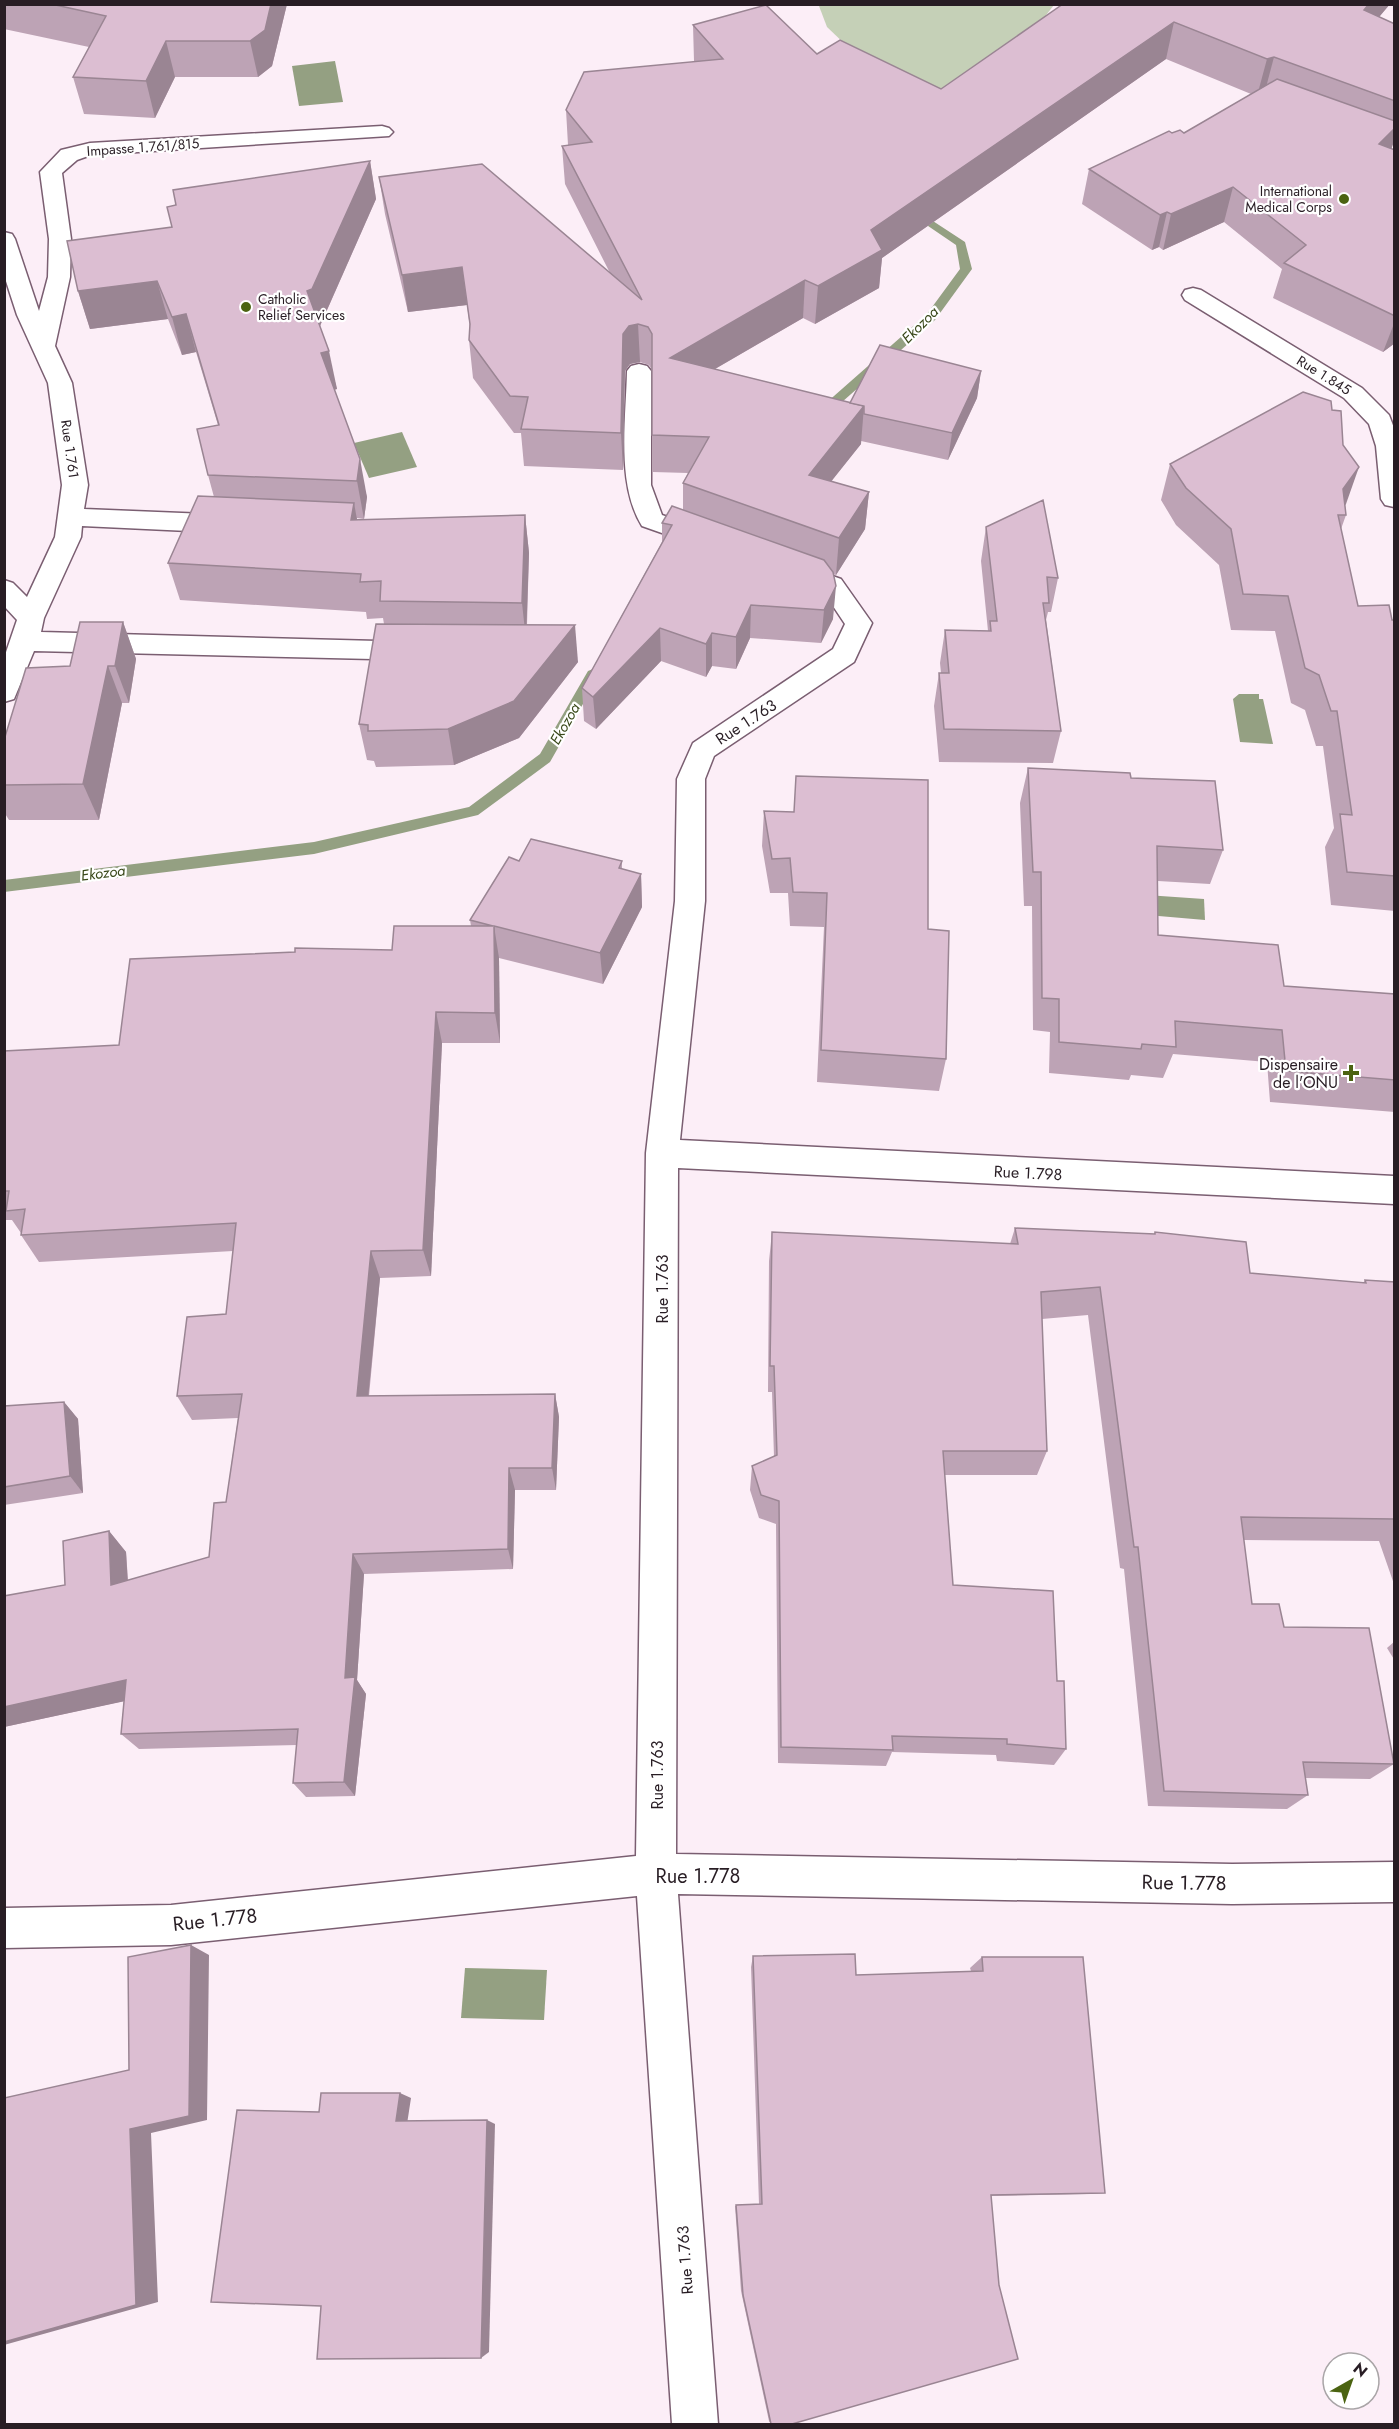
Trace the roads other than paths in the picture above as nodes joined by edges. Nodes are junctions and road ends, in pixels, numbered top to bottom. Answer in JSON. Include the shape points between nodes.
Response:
{"nodes":[{"id":1,"x":382,"y":132,"type":"dead end"},
{"id":2,"x":4,"y":239,"type":"edge"},
{"id":3,"x":1193,"y":296,"type":"dead end"},
{"id":4,"x":43,"y":346,"type":"junction"},
{"id":5,"x":639,"y":371,"type":"dead end"},
{"id":6,"x":1395,"y":499,"type":"edge"},
{"id":7,"x":71,"y":517,"type":"junction"},
{"id":8,"x":260,"y":525,"type":"edge"},
{"id":9,"x":736,"y":550,"type":"edge"},
{"id":10,"x":768,"y":562,"type":"edge"},
{"id":11,"x":4,"y":589,"type":"edge"},
{"id":12,"x":28,"y":630,"type":"junction"},
{"id":13,"x":442,"y":651,"type":"edge"},
{"id":14,"x":4,"y":692,"type":"edge"},
{"id":15,"x":662,"y":1153,"type":"junction"},
{"id":16,"x":1395,"y":1190,"type":"edge"},
{"id":17,"x":656,"y":1874,"type":"junction"},
{"id":18,"x":1395,"y":1882,"type":"edge"},
{"id":19,"x":4,"y":1928,"type":"edge"},
{"id":20,"x":695,"y":2424,"type":"edge"}],
"edges":[{"from":1,"to":4,"type":"street","name":"Impasse 1.761/815","via":[[90,149],[69,155],[51,172],[60,239],[59,277]]},
{"from":2,"to":4,"type":"street","name":"Rue 1.761","via":[[28,315]]},
{"from":3,"to":6,"type":"street","name":"Rue 1.845","via":[[1353,393],[1380,421],[1388,446]]},
{"from":4,"to":7,"type":"street","name":"Rue 1.761","via":[[60,383],[75,485]]},
{"from":5,"to":9,"type":"street","via":[[638,485],[651,519]]},
{"from":7,"to":8,"type":"street"},
{"from":7,"to":12,"type":"street","name":"Rue 1.761","via":[[68,537]]},
{"from":10,"to":15,"type":"street","name":"Rue 1.763","via":[[832,585],[859,623],[844,655],[703,750],[691,779],[690,902]]},
{"from":11,"to":12,"type":"street"},
{"from":12,"to":13,"type":"street"},
{"from":12,"to":14,"type":"street","name":"Rue 1.761"},
{"from":15,"to":16,"type":"street","name":"Rue 1.798"},
{"from":15,"to":17,"type":"street","name":"Rue 1.763"},
{"from":17,"to":18,"type":"street","name":"Rue 1.778","via":[[1232,1884]]},
{"from":17,"to":19,"type":"street","name":"Rue 1.778","via":[[171,1925]]},
{"from":17,"to":20,"type":"street","name":"Rue 1.763"}]}
